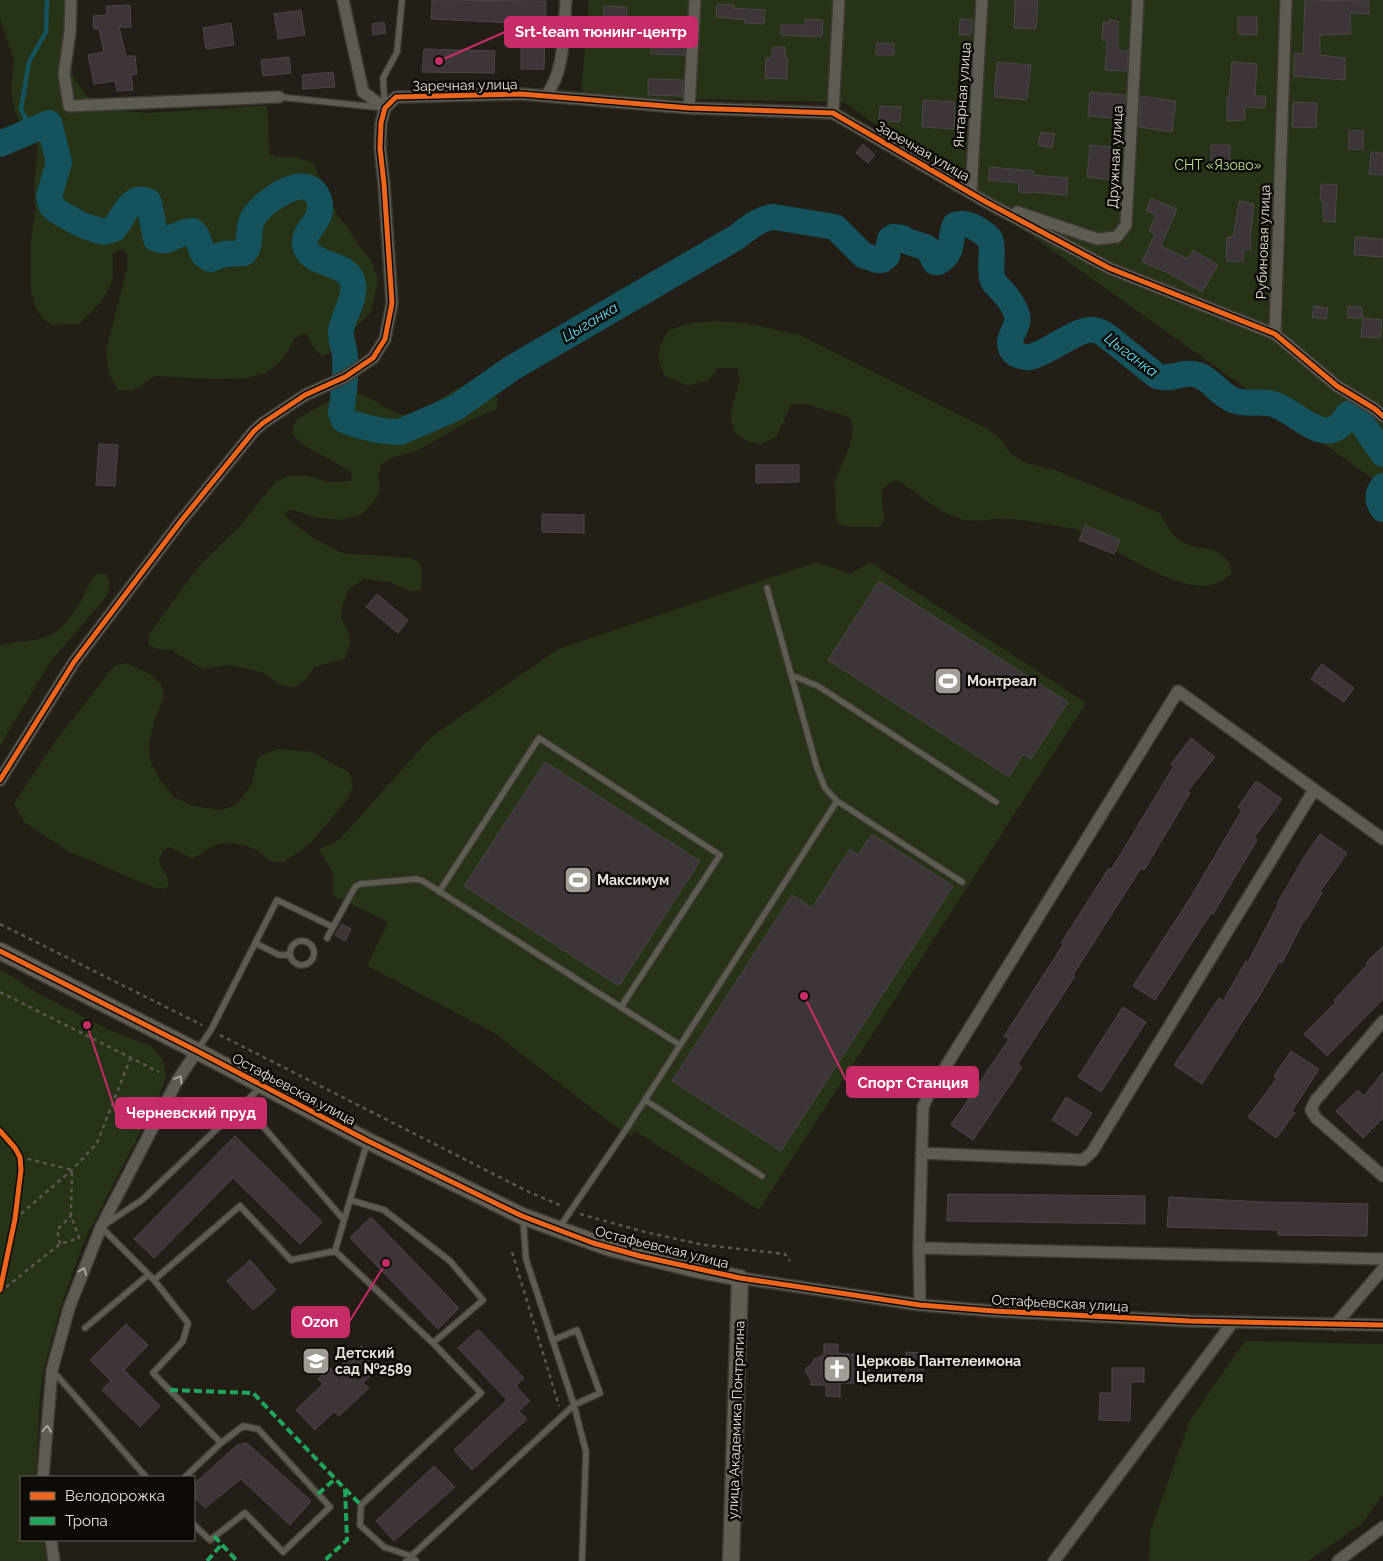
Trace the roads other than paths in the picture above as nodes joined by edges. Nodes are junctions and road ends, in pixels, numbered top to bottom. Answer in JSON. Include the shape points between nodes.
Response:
{"nodes":[{"id":1,"x":71,"y":0,"type":"edge"},
{"id":2,"x":343,"y":0,"type":"edge"},
{"id":3,"x":402,"y":0,"type":"edge"},
{"id":4,"x":566,"y":0,"type":"edge"},
{"id":5,"x":695,"y":0,"type":"edge"},
{"id":6,"x":839,"y":0,"type":"edge"},
{"id":7,"x":982,"y":0,"type":"edge"},
{"id":8,"x":1138,"y":0,"type":"edge"},
{"id":9,"x":1286,"y":0,"type":"edge"},
{"id":10,"x":546,"y":96,"type":"junction"},
{"id":11,"x":279,"y":97,"type":"joint"},
{"id":12,"x":385,"y":108,"type":"junction"},
{"id":13,"x":689,"y":108,"type":"junction"},
{"id":14,"x":833,"y":113,"type":"junction"},
{"id":15,"x":970,"y":192,"type":"junction"},
{"id":16,"x":986,"y":202,"type":"junction"},
{"id":17,"x":1276,"y":334,"type":"junction"},
{"id":18,"x":1383,"y":416,"type":"edge"},
{"id":19,"x":767,"y":588,"type":"dead end"},
{"id":20,"x":791,"y":676,"type":"junction"},
{"id":21,"x":0,"y":780,"type":"edge"},
{"id":22,"x":1314,"y":790,"type":"junction"},
{"id":23,"x":837,"y":801,"type":"junction"},
{"id":24,"x":996,"y":802,"type":"dead end"},
{"id":25,"x":1383,"y":839,"type":"edge"},
{"id":26,"x":962,"y":882,"type":"dead end"},
{"id":27,"x":439,"y":892,"type":"junction"},
{"id":28,"x":332,"y":927,"type":"junction"},
{"id":29,"x":327,"y":938,"type":"dead end"},
{"id":30,"x":255,"y":944,"type":"junction"},
{"id":31,"x":0,"y":952,"type":"edge"},
{"id":32,"x":290,"y":955,"type":"junction"},
{"id":33,"x":621,"y":1007,"type":"junction"},
{"id":34,"x":1383,"y":1021,"type":"edge"},
{"id":35,"x":680,"y":1045,"type":"junction"},
{"id":36,"x":197,"y":1051,"type":"junction"},
{"id":37,"x":262,"y":1086,"type":"junction"},
{"id":38,"x":645,"y":1100,"type":"junction"},
{"id":39,"x":261,"y":1124,"type":"dead end"},
{"id":40,"x":368,"y":1141,"type":"junction"},
{"id":41,"x":922,"y":1153,"type":"junction"},
{"id":42,"x":762,"y":1176,"type":"dead end"},
{"id":43,"x":1383,"y":1176,"type":"edge"},
{"id":44,"x":350,"y":1200,"type":"junction"},
{"id":45,"x":522,"y":1216,"type":"junction"},
{"id":46,"x":344,"y":1220,"type":"junction"},
{"id":47,"x":100,"y":1227,"type":"junction"},
{"id":48,"x":558,"y":1230,"type":"junction"},
{"id":49,"x":919,"y":1248,"type":"junction"},
{"id":50,"x":335,"y":1251,"type":"junction"},
{"id":51,"x":1383,"y":1259,"type":"edge"},
{"id":52,"x":1383,"y":1269,"type":"edge"},
{"id":53,"x":148,"y":1275,"type":"junction"},
{"id":54,"x":740,"y":1278,"type":"junction"},
{"id":55,"x":154,"y":1280,"type":"junction"},
{"id":56,"x":920,"y":1305,"type":"junction"},
{"id":57,"x":1234,"y":1322,"type":"junction"},
{"id":58,"x":1335,"y":1325,"type":"junction"},
{"id":59,"x":1383,"y":1325,"type":"edge"},
{"id":60,"x":85,"y":1328,"type":"dead end"},
{"id":61,"x":553,"y":1340,"type":"junction"},
{"id":62,"x":433,"y":1343,"type":"junction"},
{"id":63,"x":52,"y":1370,"type":"junction"},
{"id":64,"x":574,"y":1405,"type":"junction"},
{"id":65,"x":221,"y":1443,"type":"junction"},
{"id":66,"x":43,"y":1476,"type":"edge"},
{"id":67,"x":145,"y":1476,"type":"edge"},
{"id":68,"x":186,"y":1476,"type":"edge"},
{"id":69,"x":195,"y":1526,"type":"edge"},
{"id":70,"x":1383,"y":1527,"type":"edge"},
{"id":71,"x":51,"y":1541,"type":"edge"},
{"id":72,"x":411,"y":1559,"type":"edge"},
{"id":73,"x":54,"y":1561,"type":"edge"},
{"id":74,"x":582,"y":1561,"type":"edge"},
{"id":75,"x":731,"y":1561,"type":"edge"},
{"id":76,"x":1054,"y":1561,"type":"edge"},
{"id":77,"x":1338,"y":1561,"type":"edge"}],
"edges":[{"from":1,"to":11,"type":"street","via":[[64,74],[69,106]]},
{"from":2,"to":12,"type":"street","via":[[363,92]]},
{"from":3,"to":12,"type":"lane","via":[[397,52],[383,78]]},
{"from":4,"to":10,"type":"street","via":[[558,74]]},
{"from":5,"to":13,"type":"street"},
{"from":6,"to":14,"type":"street"},
{"from":7,"to":15,"type":"street","name":"Янтарная улица"},
{"from":8,"to":16,"type":"street","name":"Дружная улица","via":[[1126,226],[1117,237],[1097,239]]},
{"from":9,"to":17,"type":"street","name":"Рубиновая улица"},
{"from":10,"to":12,"type":"street","name":"Заречная улица","via":[[396,97]]},
{"from":10,"to":13,"type":"street","name":"Заречная улица"},
{"from":11,"to":12,"type":"lane"},
{"from":12,"to":21,"type":"street","via":[[380,148],[392,303],[385,339],[373,358],[345,377],[305,395],[254,431],[74,662]]},
{"from":13,"to":14,"type":"street","name":"Заречная улица"},
{"from":14,"to":15,"type":"street","name":"Заречная улица"},
{"from":15,"to":16,"type":"street","name":"Заречная улица"},
{"from":16,"to":17,"type":"street","name":"Заречная улица","via":[[1109,268]]},
{"from":17,"to":18,"type":"street","name":"Заречная улица","via":[[1337,386]]},
{"from":19,"to":20,"type":"lane"},
{"from":20,"to":23,"type":"lane","via":[[817,768],[825,788]]},
{"from":20,"to":24,"type":"lane","via":[[818,686]]},
{"from":22,"to":25,"type":"street"},
{"from":22,"to":41,"type":"street","via":[[1092,1152],[1083,1160]]},
{"from":22,"to":41,"type":"street","via":[[1178,691],[930,1092],[923,1107]]},
{"from":23,"to":26,"type":"lane"},
{"from":23,"to":35,"type":"lane"},
{"from":27,"to":28,"type":"lane","via":[[416,879],[360,884],[352,890]]},
{"from":27,"to":33,"type":"lane"},
{"from":27,"to":33,"type":"lane","via":[[539,738],[720,854]]},
{"from":28,"to":29,"type":"lane"},
{"from":28,"to":30,"type":"lane","via":[[277,900]]},
{"from":30,"to":32,"type":"lane","via":[[279,955]]},
{"from":30,"to":36,"type":"lane"},
{"from":31,"to":36,"type":"street","name":"Остафьевская улица"},
{"from":32,"to":32,"type":"lane","via":[[293,962],[304,965],[313,958],[314,951],[308,942],[300,940],[291,947]]},
{"from":33,"to":35,"type":"lane"},
{"from":34,"to":43,"type":"street","via":[[1315,1101],[1311,1110],[1316,1118]]},
{"from":35,"to":38,"type":"lane"},
{"from":36,"to":37,"type":"street","name":"Остафьевская улица"},
{"from":47,"to":36,"type":"street","one_way":true,"via":[[177,1081]]},
{"from":37,"to":40,"type":"street","name":"Остафьевская улица"},
{"from":37,"to":47,"type":"lane","via":[[142,1200]]},
{"from":38,"to":42,"type":"lane"},
{"from":38,"to":48,"type":"lane"},
{"from":39,"to":46,"type":"lane"},
{"from":40,"to":44,"type":"lane"},
{"from":40,"to":45,"type":"street","name":"Остафьевская улица"},
{"from":41,"to":49,"type":"street"},
{"from":44,"to":46,"type":"lane"},
{"from":44,"to":62,"type":"lane","via":[[384,1210],[450,1262],[483,1300]]},
{"from":45,"to":48,"type":"street","name":"Остафьевская улица"},
{"from":45,"to":61,"type":"lane","via":[[526,1260]]},
{"from":46,"to":50,"type":"lane"},
{"from":47,"to":53,"type":"lane"},
{"from":63,"to":47,"type":"street","one_way":true,"via":[[69,1308]]},
{"from":48,"to":54,"type":"street","name":"Остафьевская улица","via":[[640,1256]]},
{"from":49,"to":51,"type":"street"},
{"from":49,"to":56,"type":"street"},
{"from":50,"to":55,"type":"lane","via":[[291,1260],[240,1206]]},
{"from":50,"to":62,"type":"lane"},
{"from":52,"to":58,"type":"street"},
{"from":53,"to":55,"type":"lane"},
{"from":53,"to":60,"type":"lane"},
{"from":54,"to":56,"type":"street","name":"Остафьевская улица"},
{"from":54,"to":75,"type":"street","name":"улица Академика Понтрягина"},
{"from":55,"to":65,"type":"lane","via":[[188,1324],[183,1341],[153,1373]]},
{"from":56,"to":57,"type":"street","name":"Остафьевская улица"},
{"from":57,"to":58,"type":"street","name":"Остафьевская улица"},
{"from":57,"to":76,"type":"street"},
{"from":58,"to":59,"type":"street","name":"Остафьевская улица"},
{"from":61,"to":64,"type":"lane"},
{"from":61,"to":64,"type":"lane","via":[[577,1330],[600,1393]]},
{"from":62,"to":72,"type":"lane","via":[[482,1393],[361,1505],[360,1525],[384,1547]]},
{"from":66,"to":63,"type":"street","one_way":true},
{"from":63,"to":67,"type":"lane"},
{"from":64,"to":72,"type":"lane"},
{"from":64,"to":74,"type":"lane","via":[[586,1452]]},
{"from":65,"to":68,"type":"lane"},
{"from":65,"to":69,"type":"lane","via":[[243,1426],[258,1429],[330,1507],[283,1552],[245,1513],[210,1540]]},
{"from":70,"to":77,"type":"street"},
{"from":71,"to":73,"type":"street"}]}
